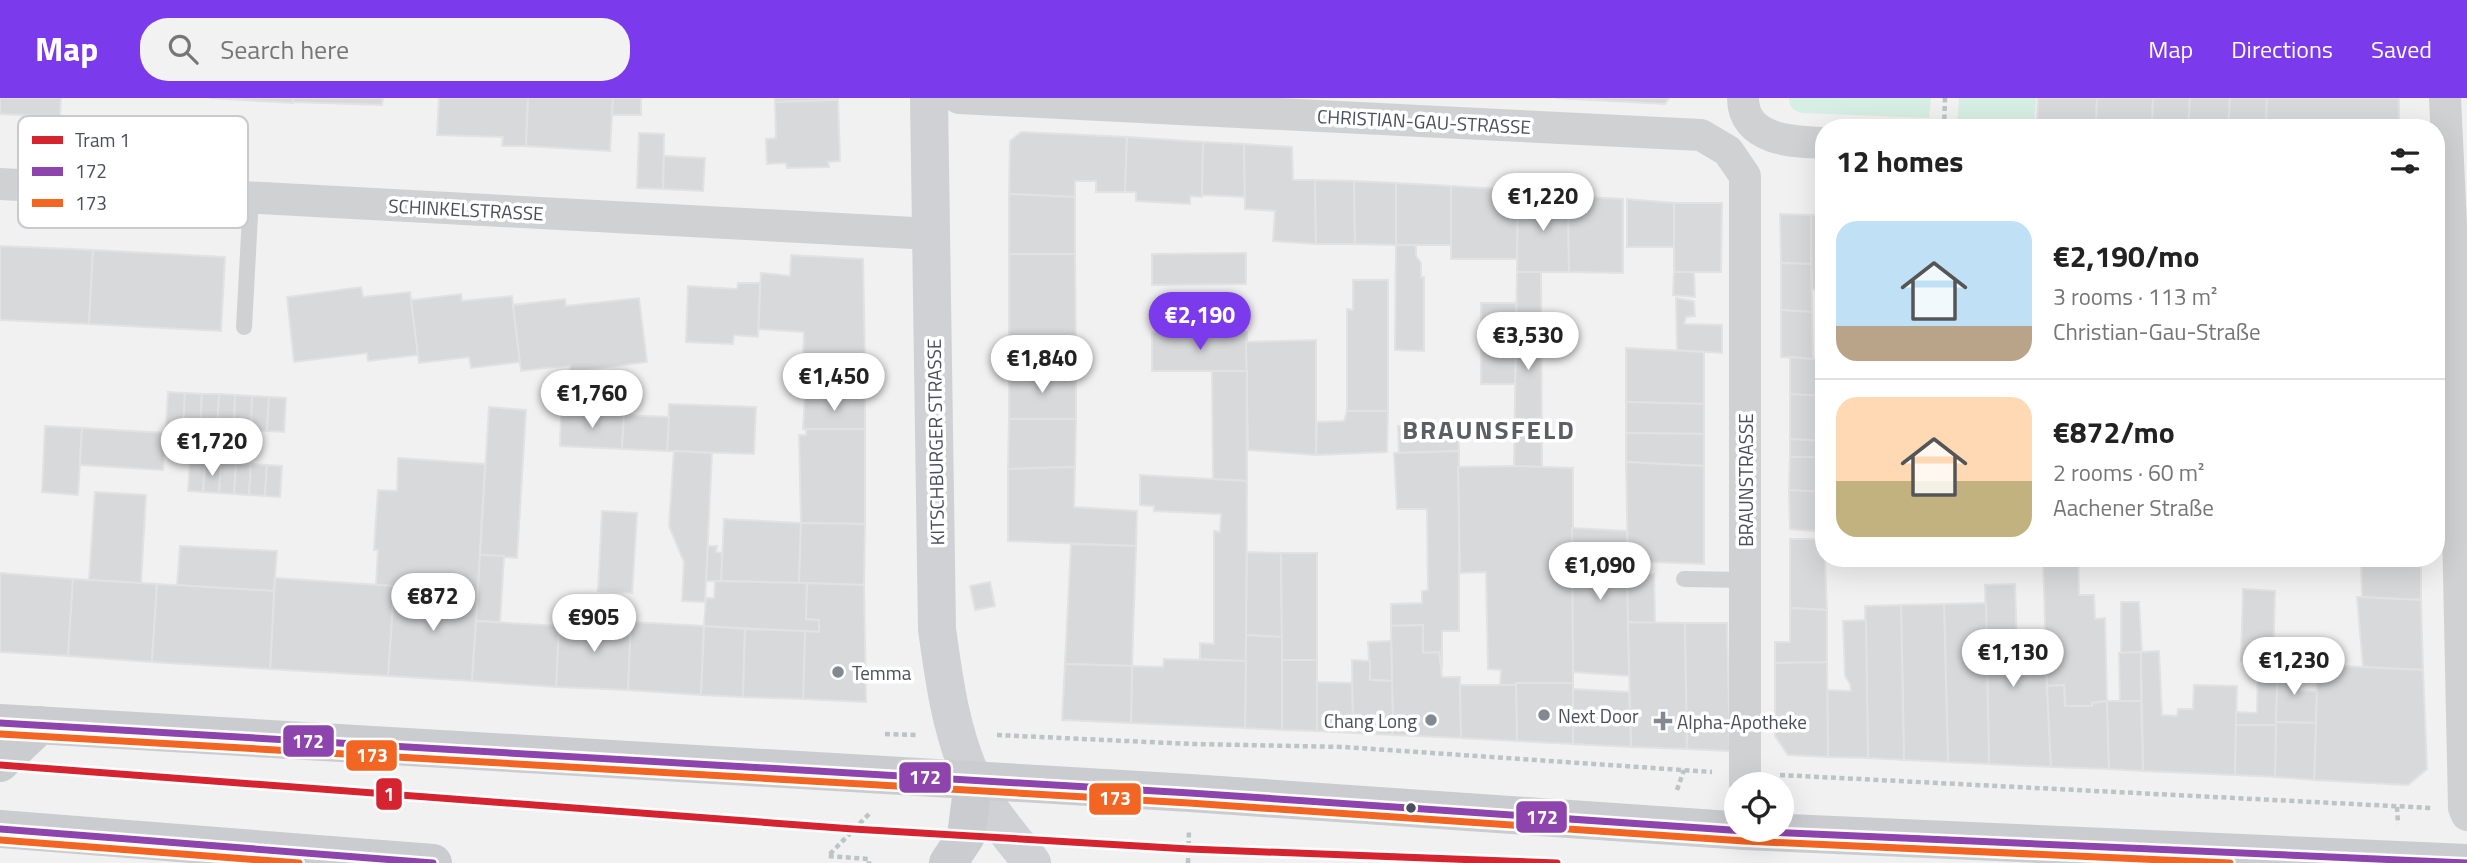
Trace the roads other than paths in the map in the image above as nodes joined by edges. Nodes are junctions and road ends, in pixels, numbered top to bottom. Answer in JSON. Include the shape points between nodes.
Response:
{"nodes":[{"id":1,"x":929,"y":98,"type":"edge"},
{"id":2,"x":959,"y":98,"type":"edge"},
{"id":3,"x":2445,"y":98,"type":"edge"},
{"id":4,"x":1743,"y":104,"type":"edge"},
{"id":5,"x":1815,"y":143,"type":"edge"},
{"id":6,"x":1745,"y":176,"type":"joint"},
{"id":7,"x":0,"y":184,"type":"edge"},
{"id":8,"x":2450,"y":184,"type":"edge"},
{"id":9,"x":18,"y":185,"type":"edge"},
{"id":10,"x":248,"y":197,"type":"edge"},
{"id":11,"x":251,"y":197,"type":"junction"},
{"id":12,"x":932,"y":234,"type":"junction"},
{"id":13,"x":244,"y":327,"type":"dead end"},
{"id":14,"x":1684,"y":579,"type":"dead end"},
{"id":15,"x":1745,"y":580,"type":"junction"},
{"id":16,"x":0,"y":723,"type":"edge"},
{"id":17,"x":40,"y":725,"type":"junction"},
{"id":18,"x":0,"y":763,"type":"edge"},
{"id":19,"x":1745,"y":772,"type":"edge"},
{"id":20,"x":973,"y":782,"type":"junction"},
{"id":21,"x":2465,"y":812,"type":"edge"},
{"id":22,"x":0,"y":829,"type":"edge"},
{"id":23,"x":1724,"y":829,"type":"edge"},
{"id":24,"x":1794,"y":832,"type":"edge"},
{"id":25,"x":433,"y":863,"type":"edge"},
{"id":26,"x":948,"y":863,"type":"edge"},
{"id":27,"x":1032,"y":863,"type":"edge"},
{"id":28,"x":2467,"y":863,"type":"edge"}],
"edges":[{"from":1,"to":12,"type":"street","name":"KITSCHBURGER STRASSE"},
{"from":2,"to":6,"type":"street","name":"CHRISTIAN-GAU-STRASSE","via":[[1701,135],[1728,151]]},
{"from":3,"to":8,"type":"street"},
{"from":4,"to":5,"type":"street","via":[[1754,126],[1773,137]]},
{"from":6,"to":15,"type":"street","name":"BRAUNSTRASSE"},
{"from":7,"to":9,"type":"street","name":"SCHINKELSTRASSE"},
{"from":8,"to":21,"type":"street"},
{"from":10,"to":11,"type":"street","name":"SCHINKELSTRASSE"},
{"from":11,"to":12,"type":"street","name":"SCHINKELSTRASSE"},
{"from":11,"to":13,"type":"lane"},
{"from":12,"to":20,"type":"street","name":"KITSCHBURGER STRASSE","via":[[937,629],[945,685]]},
{"from":14,"to":15,"type":"lane"},
{"from":15,"to":19,"type":"street","name":"BRAUNSTRASSE"},
{"from":16,"to":17,"type":"main road"},
{"from":17,"to":18,"type":"main road"},
{"from":17,"to":20,"type":"main road"},
{"from":20,"to":23,"type":"main road"},
{"from":20,"to":26,"type":"main road","via":[[966,836]]},
{"from":20,"to":27,"type":"street","name":"KITSCHBURGER STRASSE"},
{"from":22,"to":25,"type":"main road"},
{"from":24,"to":28,"type":"main road"}]}
